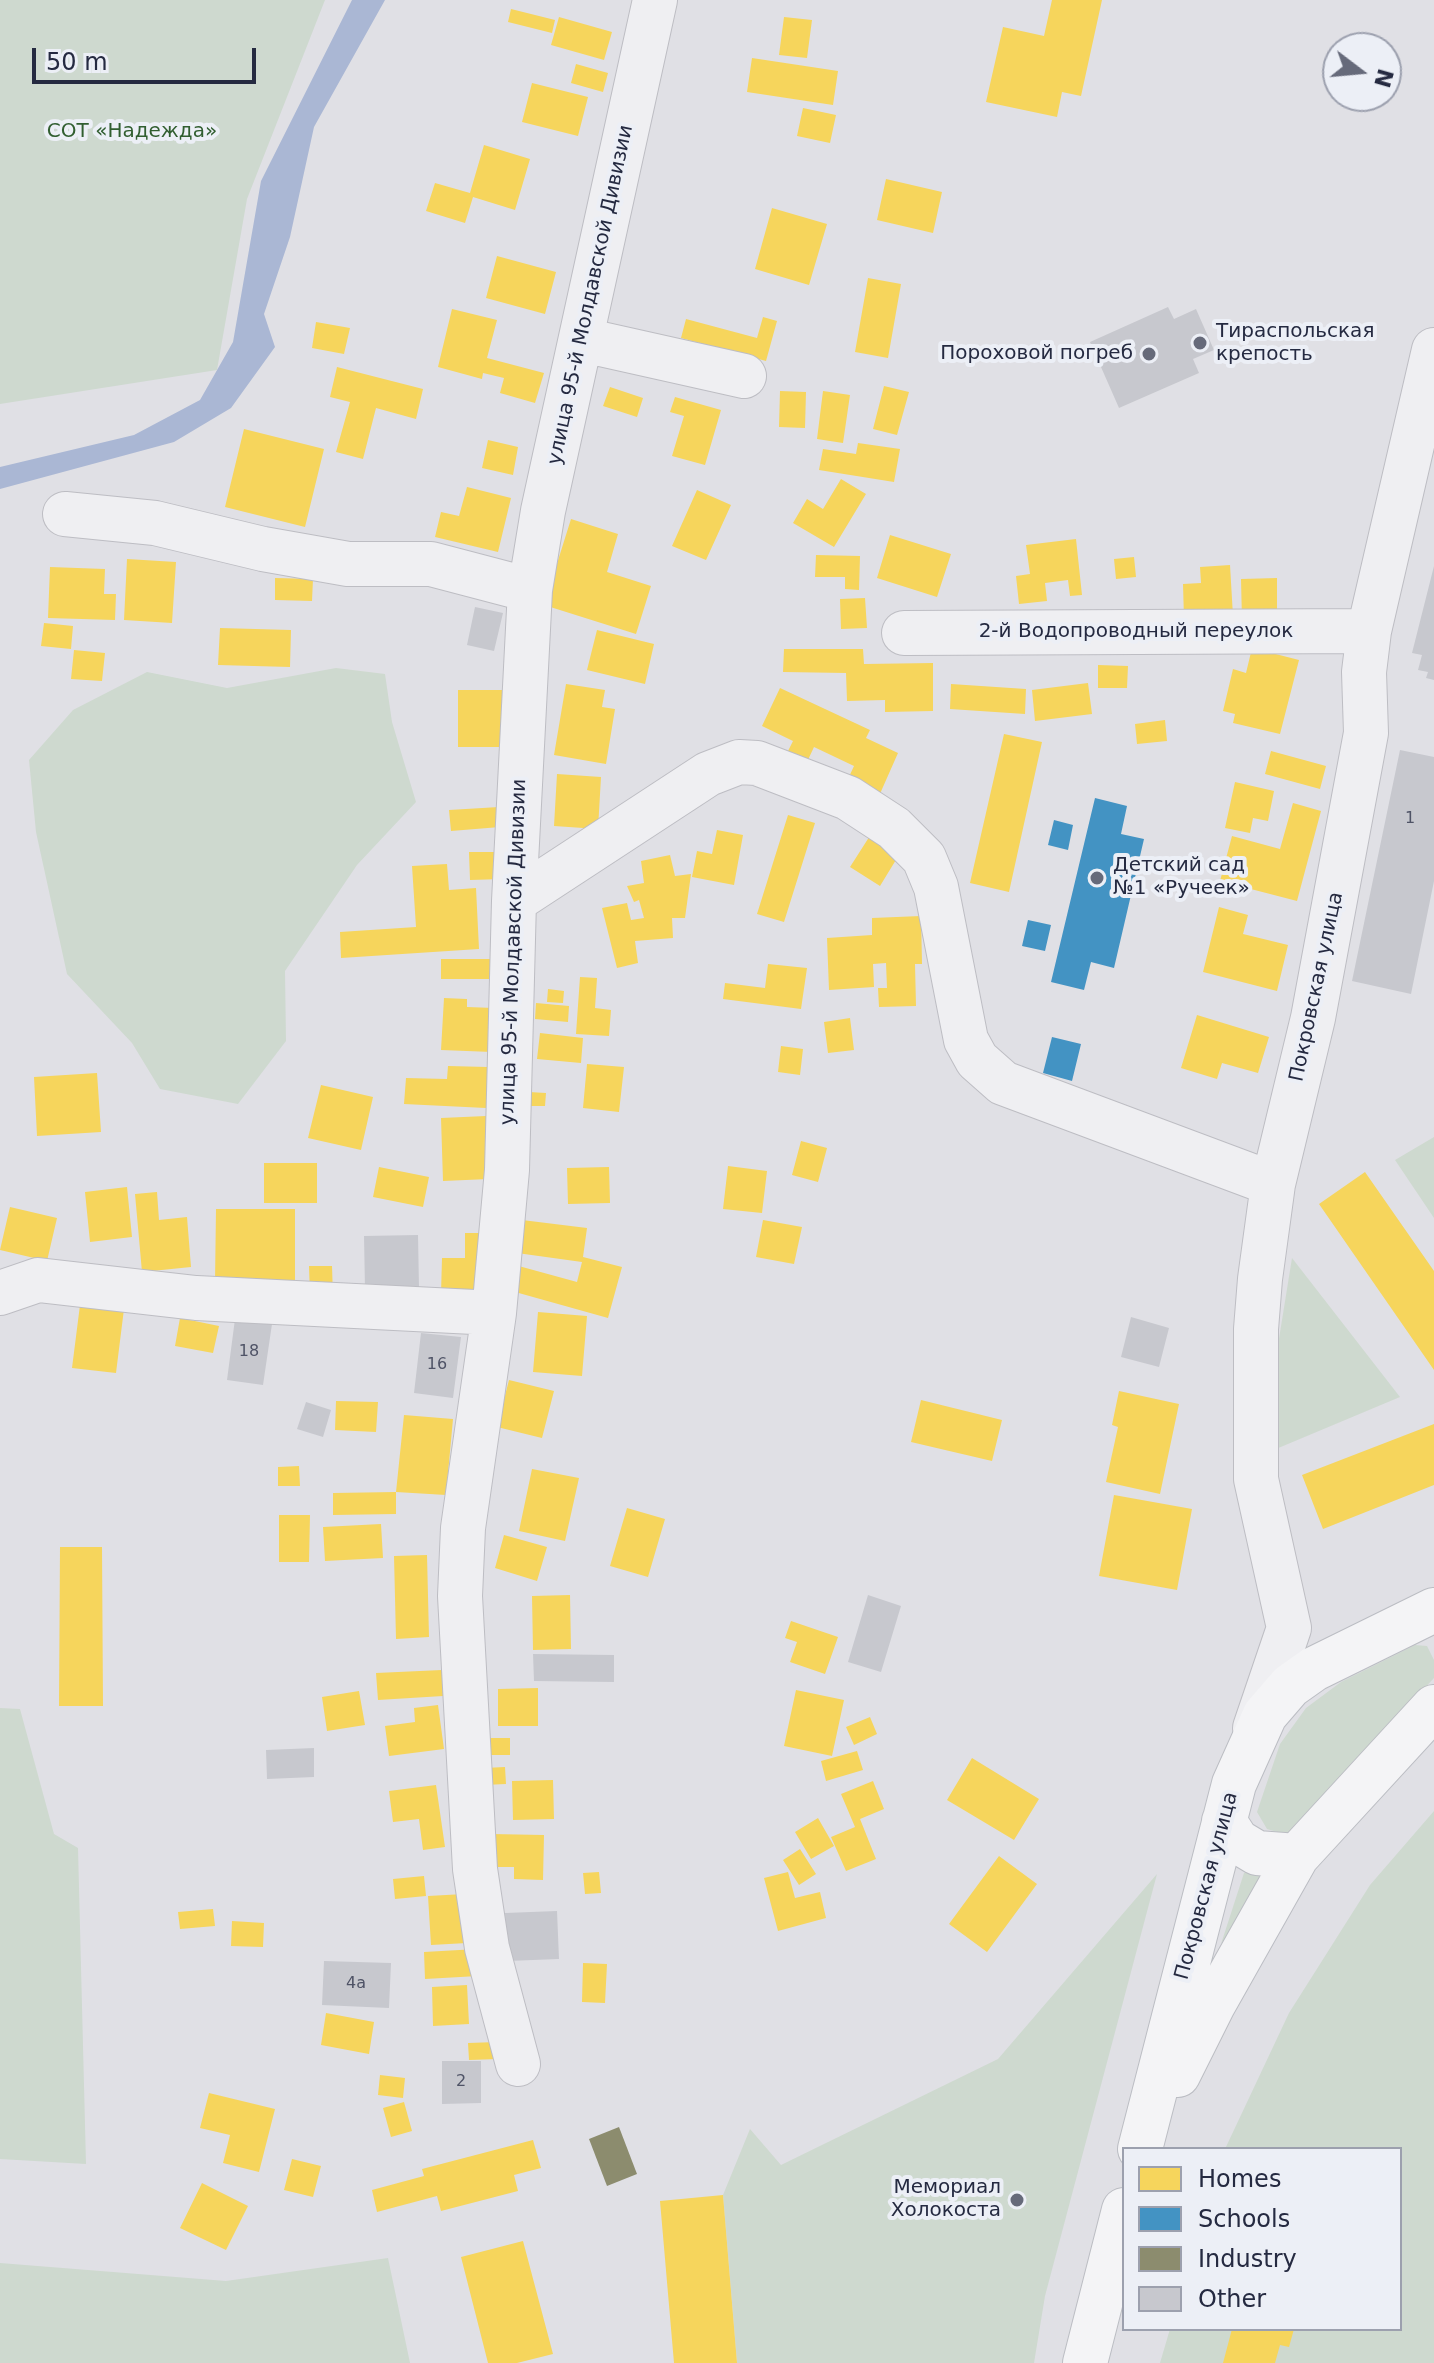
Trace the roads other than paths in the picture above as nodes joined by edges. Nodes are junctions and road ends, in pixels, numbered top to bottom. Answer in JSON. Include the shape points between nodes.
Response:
{"nodes":[{"id":1,"x":655,"y":0,"type":"edge"},
{"id":2,"x":583,"y":340,"type":"junction"},
{"id":3,"x":1434,"y":350,"type":"edge"},
{"id":4,"x":744,"y":376,"type":"dead end"},
{"id":5,"x":65,"y":514,"type":"dead end"},
{"id":6,"x":530,"y":590,"type":"junction"},
{"id":7,"x":1369,"y":631,"type":"junction"},
{"id":8,"x":904,"y":633,"type":"dead end"},
{"id":9,"x":514,"y":901,"type":"junction"},
{"id":10,"x":1273,"y":1184,"type":"junction"},
{"id":11,"x":0,"y":1293,"type":"edge"},
{"id":12,"x":494,"y":1313,"type":"junction"},
{"id":13,"x":1430,"y":1616,"type":"edge"},
{"id":14,"x":1289,"y":1628,"type":"junction"},
{"id":15,"x":1341,"y":1653,"type":"junction"},
{"id":16,"x":1434,"y":1707,"type":"edge"},
{"id":17,"x":1249,"y":1747,"type":"junction"},
{"id":18,"x":1224,"y":1821,"type":"junction"},
{"id":19,"x":1297,"y":1856,"type":"junction"},
{"id":20,"x":518,"y":2064,"type":"dead end"},
{"id":21,"x":1142,"y":2147,"type":"edge"},
{"id":22,"x":1142,"y":2147,"type":"edge"},
{"id":23,"x":1122,"y":2218,"type":"edge"},
{"id":24,"x":1085,"y":2363,"type":"edge"}],
"edges":[{"from":1,"to":2,"type":"street","name":"улица 95-й Молдавской Дивизии"},
{"from":2,"to":4,"type":"street"},
{"from":2,"to":6,"type":"street","name":"улица 95-й Молдавской Дивизии"},
{"from":3,"to":7,"type":"street","name":"Покровская улица"},
{"from":5,"to":6,"type":"street","via":[[155,523],[348,564],[431,564]]},
{"from":6,"to":9,"type":"street","name":"улица 95-й Молдавской Дивизии"},
{"from":7,"to":8,"type":"street","name":"2-й Водопроводный переулок"},
{"from":7,"to":10,"type":"street","name":"Покровская улица","via":[[1366,733],[1313,1018]]},
{"from":9,"to":10,"type":"street","via":[[708,774],[739,762],[757,763],[848,798],[894,828],[924,858],[936,887],[966,1040],[977,1060],[1003,1083]]},
{"from":9,"to":12,"type":"street","name":"улица 95-й Молдавской Дивизии","via":[[507,1170]]},
{"from":10,"to":14,"type":"street","name":"Покровская улица","via":[[1256,1329],[1256,1479]]},
{"from":11,"to":12,"type":"street","via":[[38,1280],[196,1298]]},
{"from":12,"to":20,"type":"street","name":"улица 95-й Молдавской Дивизии","via":[[463,1528],[460,1596],[475,1869],[487,1948]]},
{"from":13,"to":15,"type":"main road"},
{"from":14,"to":15,"type":"street","via":[[1303,1642]]},
{"from":14,"to":17,"type":"street","name":"Покровская улица"},
{"from":15,"to":17,"type":"main road","via":[[1290,1686],[1265,1715]]},
{"from":16,"to":19,"type":"main road","name":"Покровская улица"},
{"from":17,"to":18,"type":"main road","name":"Покровская улица"},
{"from":18,"to":19,"type":"main road","via":[[1237,1841],[1257,1853]]},
{"from":18,"to":22,"type":"main road","name":"Покровская улица"},
{"from":19,"to":21,"type":"main road","name":"Покровская улица","via":[[1213,2005]]},
{"from":23,"to":24,"type":"main road"}]}
